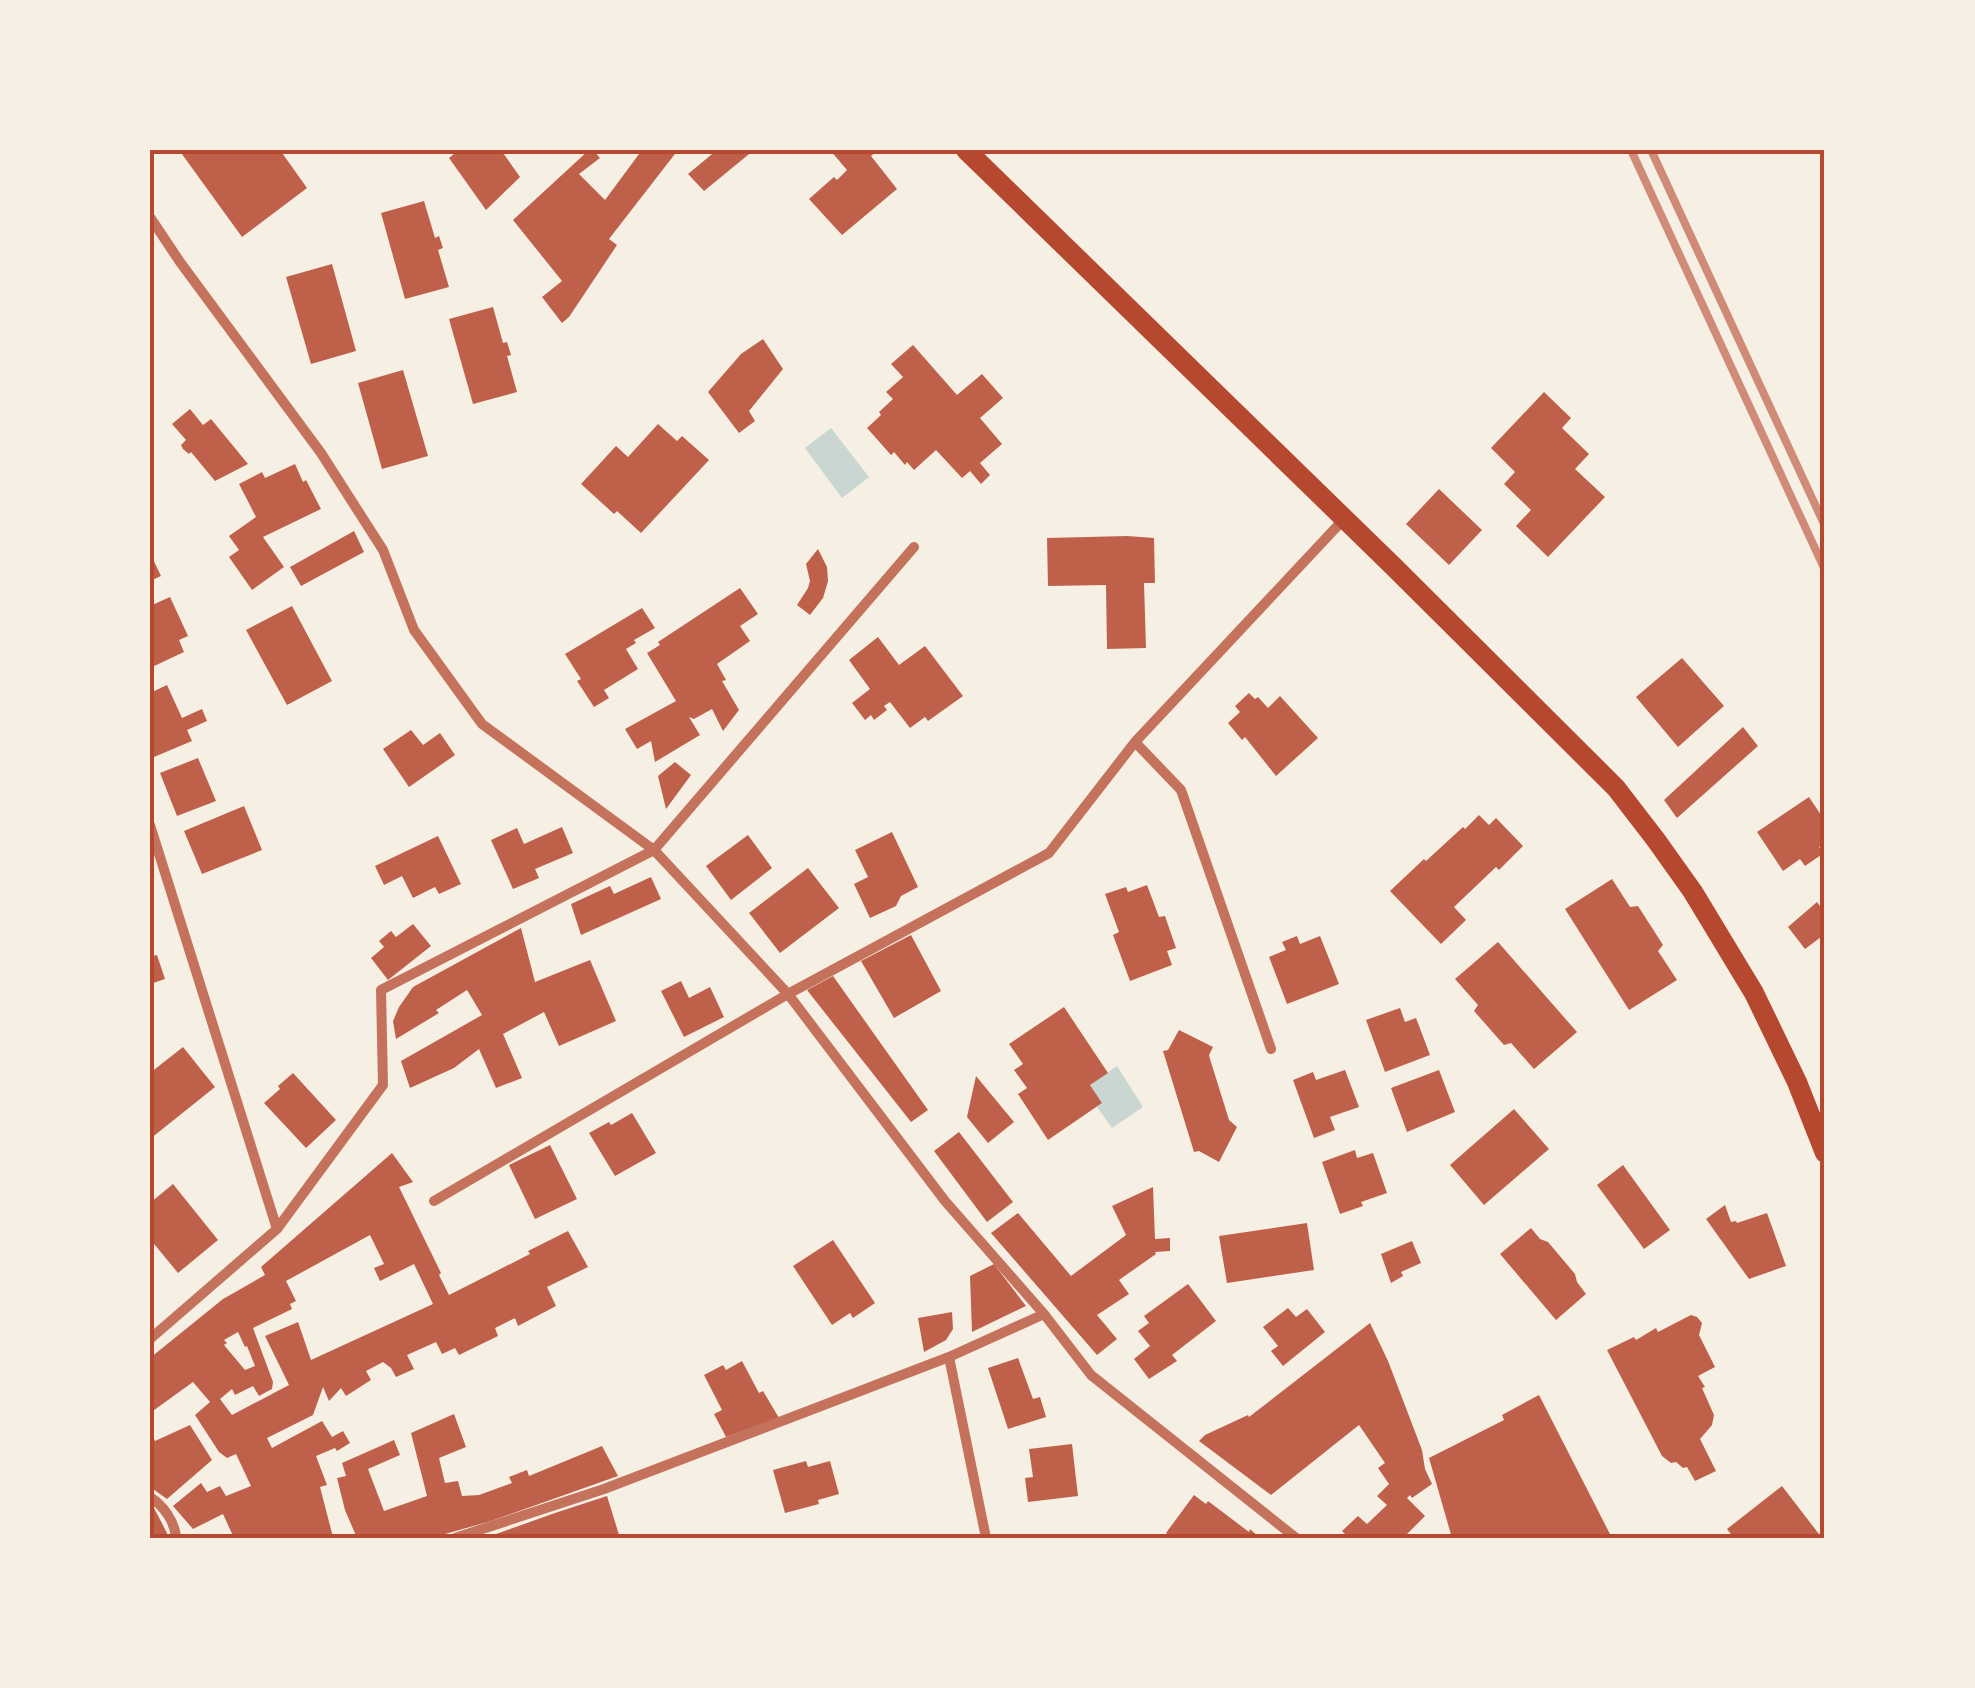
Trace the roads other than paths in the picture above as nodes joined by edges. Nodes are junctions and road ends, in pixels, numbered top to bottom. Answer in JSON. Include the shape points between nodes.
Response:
{"nodes":[{"id":1,"x":966,"y":150,"type":"edge"},
{"id":2,"x":150,"y":217,"type":"edge"},
{"id":3,"x":1344,"y":520,"type":"junction"},
{"id":4,"x":914,"y":546,"type":"dead end"},
{"id":5,"x":1134,"y":742,"type":"junction"},
{"id":6,"x":150,"y":825,"type":"edge"},
{"id":7,"x":654,"y":850,"type":"junction"},
{"id":8,"x":788,"y":994,"type":"junction"},
{"id":9,"x":1270,"y":1049,"type":"dead end"},
{"id":10,"x":1825,"y":1153,"type":"edge"},
{"id":11,"x":434,"y":1201,"type":"dead end"},
{"id":12,"x":276,"y":1229,"type":"junction"},
{"id":13,"x":1044,"y":1314,"type":"junction"},
{"id":14,"x":150,"y":1339,"type":"edge"},
{"id":15,"x":949,"y":1357,"type":"junction"},
{"id":16,"x":150,"y":1498,"type":"edge"},
{"id":17,"x":176,"y":1538,"type":"edge"},
{"id":18,"x":454,"y":1538,"type":"edge"},
{"id":19,"x":986,"y":1538,"type":"edge"},
{"id":20,"x":1296,"y":1538,"type":"edge"}],
"edges":[{"from":1,"to":3,"type":"main road"},
{"from":2,"to":7,"type":"street","via":[[321,452],[383,550],[414,630],[482,724]]},
{"from":3,"to":5,"type":"street"},
{"from":3,"to":10,"type":"main road","via":[[1616,788],[1656,840],[1754,992]]},
{"from":4,"to":7,"type":"street"},
{"from":5,"to":8,"type":"street","via":[[1048,853]]},
{"from":5,"to":9,"type":"street","via":[[1181,790]]},
{"from":6,"to":12,"type":"street"},
{"from":7,"to":8,"type":"street"},
{"from":7,"to":12,"type":"street","via":[[381,990],[383,1085]]},
{"from":8,"to":11,"type":"street"},
{"from":8,"to":13,"type":"street","via":[[945,1201]]},
{"from":12,"to":14,"type":"street"},
{"from":13,"to":15,"type":"street"},
{"from":13,"to":20,"type":"street","via":[[1091,1375]]},
{"from":15,"to":18,"type":"street","via":[[604,1490]]},
{"from":15,"to":19,"type":"street"},
{"from":16,"to":17,"type":"street","via":[[175,1526]]}]}
